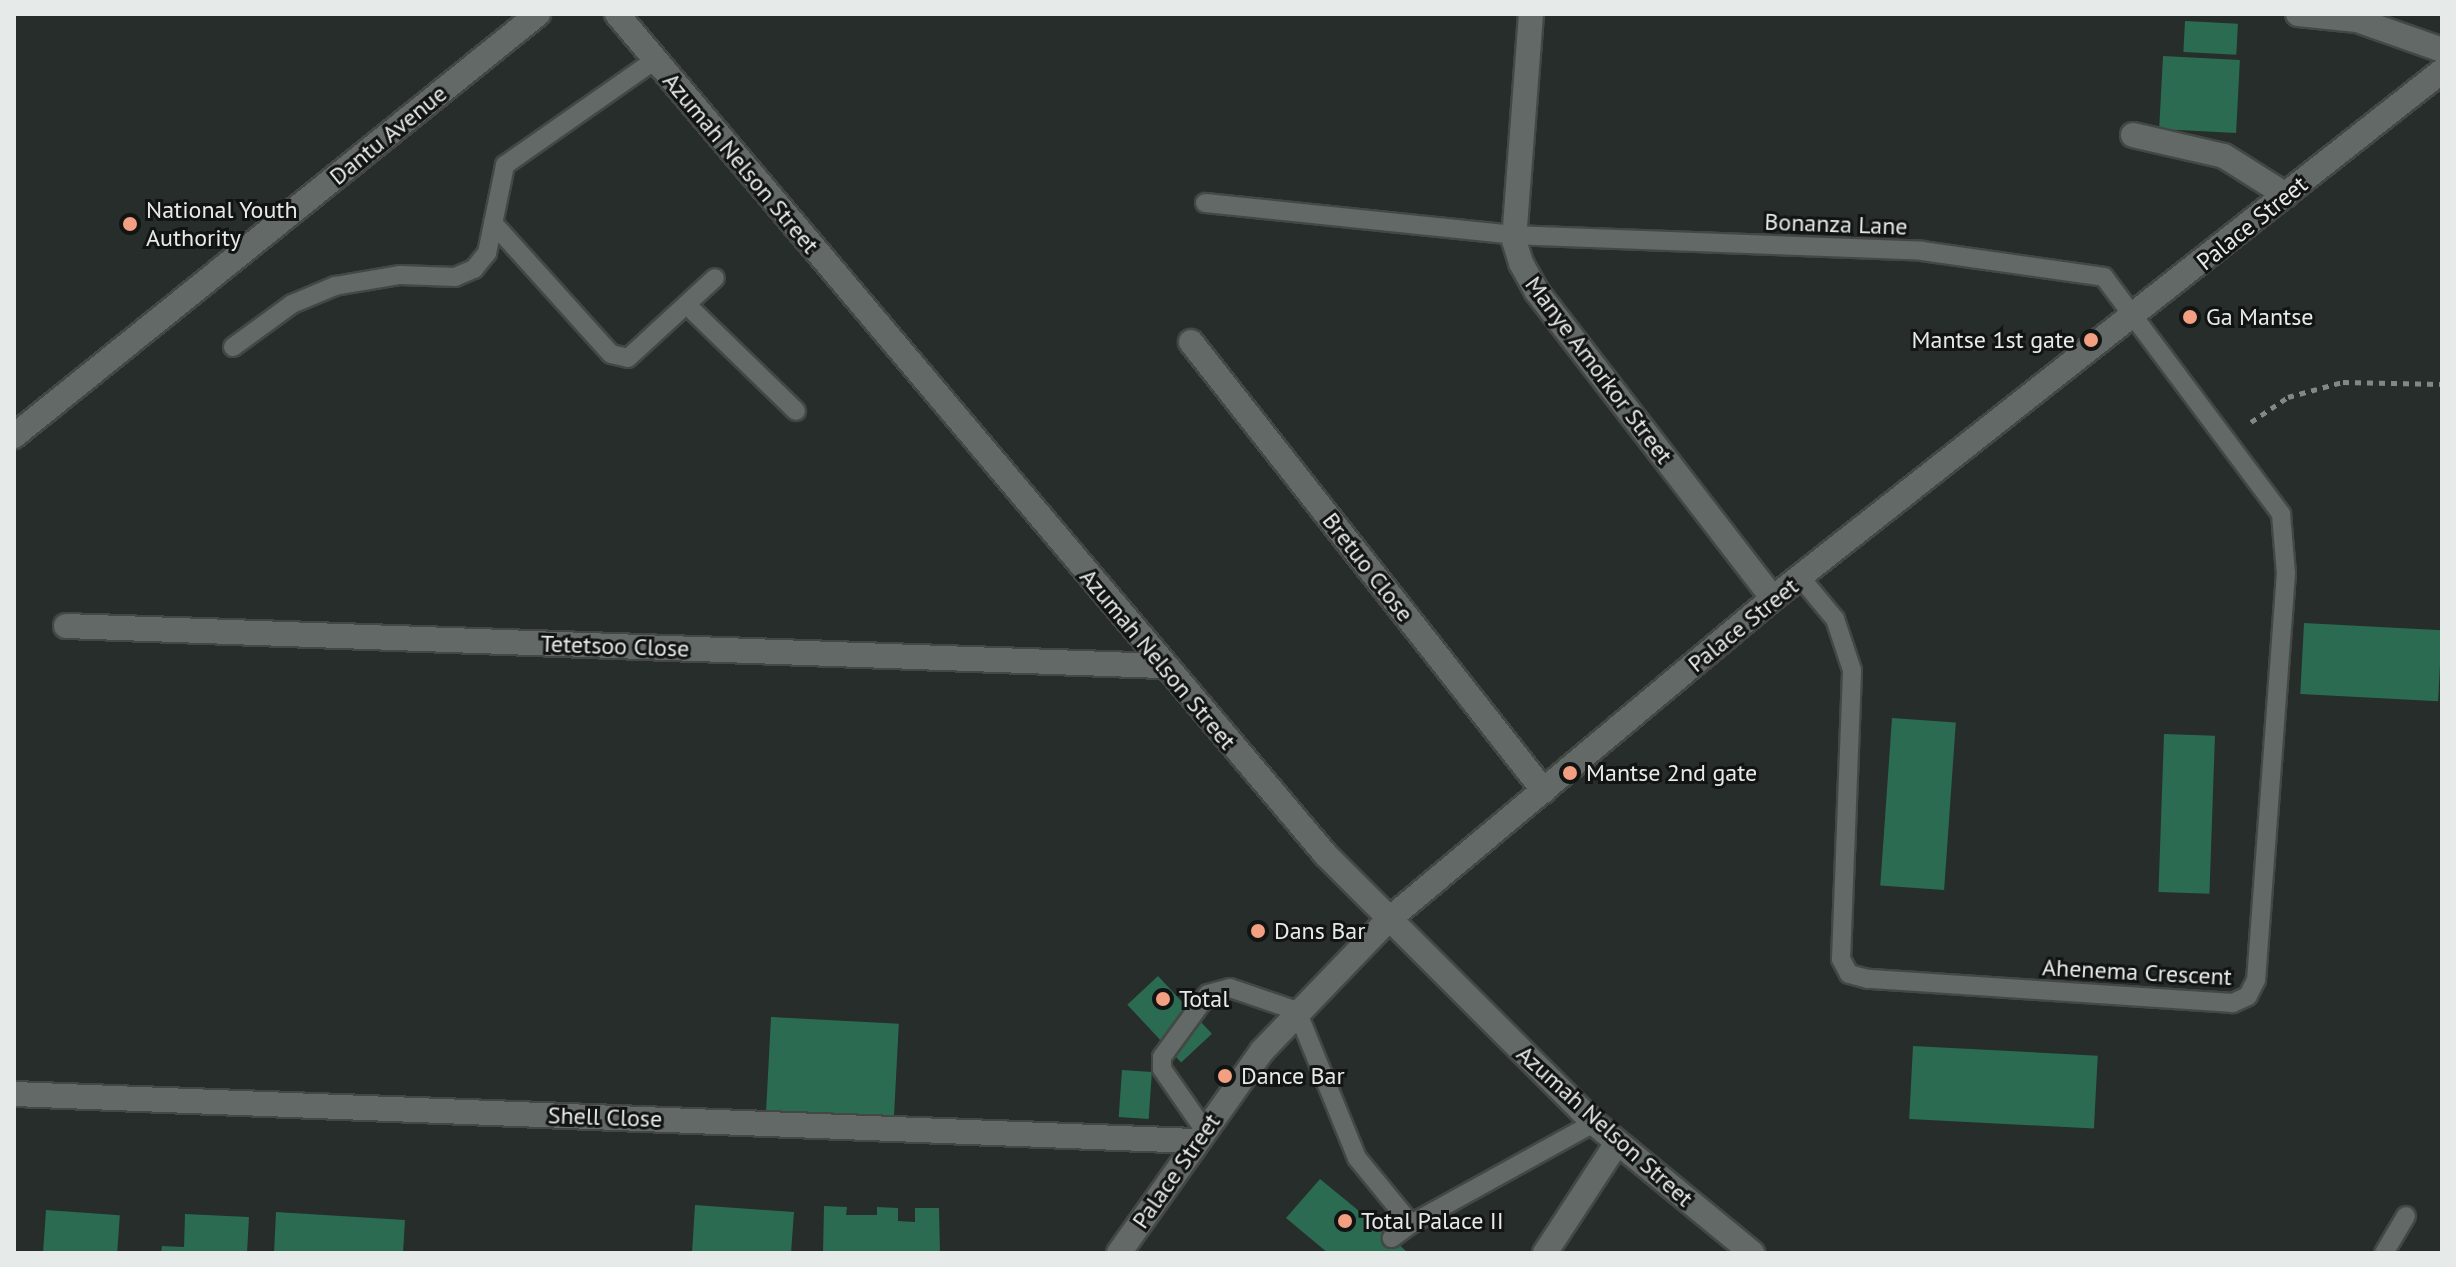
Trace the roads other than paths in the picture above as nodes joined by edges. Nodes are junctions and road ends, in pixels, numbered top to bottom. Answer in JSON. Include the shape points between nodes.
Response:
{"nodes":[{"id":1,"x":538,"y":14,"type":"edge"},
{"id":2,"x":617,"y":14,"type":"edge"},
{"id":3,"x":1531,"y":14,"type":"edge"},
{"id":4,"x":2298,"y":14,"type":"edge"},
{"id":5,"x":2442,"y":50,"type":"edge"},
{"id":6,"x":655,"y":60,"type":"junction"},
{"id":7,"x":2442,"y":71,"type":"edge"},
{"id":8,"x":2133,"y":135,"type":"dead end"},
{"id":9,"x":2286,"y":195,"type":"junction"},
{"id":10,"x":1205,"y":203,"type":"dead end"},
{"id":11,"x":493,"y":223,"type":"junction"},
{"id":12,"x":1514,"y":235,"type":"junction"},
{"id":13,"x":715,"y":278,"type":"dead end"},
{"id":14,"x":687,"y":305,"type":"junction"},
{"id":15,"x":2133,"y":318,"type":"junction"},
{"id":16,"x":1191,"y":342,"type":"dead end"},
{"id":17,"x":233,"y":347,"type":"dead end"},
{"id":18,"x":796,"y":411,"type":"dead end"},
{"id":19,"x":14,"y":436,"type":"edge"},
{"id":20,"x":1801,"y":578,"type":"junction"},
{"id":21,"x":1773,"y":598,"type":"junction"},
{"id":22,"x":66,"y":626,"type":"dead end"},
{"id":23,"x":1163,"y":666,"type":"junction"},
{"id":24,"x":1544,"y":791,"type":"junction"},
{"id":25,"x":1387,"y":921,"type":"junction"},
{"id":26,"x":1297,"y":1011,"type":"junction"},
{"id":27,"x":14,"y":1094,"type":"edge"},
{"id":28,"x":1594,"y":1123,"type":"junction"},
{"id":29,"x":1199,"y":1135,"type":"junction"},
{"id":30,"x":1617,"y":1143,"type":"junction"},
{"id":31,"x":2406,"y":1216,"type":"dead end"},
{"id":32,"x":1411,"y":1224,"type":"junction"},
{"id":33,"x":1392,"y":1238,"type":"dead end"},
{"id":34,"x":1119,"y":1253,"type":"edge"},
{"id":35,"x":1545,"y":1253,"type":"edge"},
{"id":36,"x":1752,"y":1253,"type":"edge"},
{"id":37,"x":2384,"y":1253,"type":"edge"}],
"edges":[{"from":1,"to":19,"type":"street","name":"Dantu Avenue"},
{"from":2,"to":6,"type":"street","name":"Azumah Nelson Street"},
{"from":3,"to":12,"type":"street","name":"Manye Amorkor Street"},
{"from":4,"to":5,"type":"street","via":[[2357,20]]},
{"from":6,"to":11,"type":"lane","via":[[505,165]]},
{"from":6,"to":23,"type":"street","name":"Azumah Nelson Street"},
{"from":7,"to":9,"type":"street","name":"Palace Street"},
{"from":8,"to":9,"type":"street","via":[[2224,156]]},
{"from":9,"to":15,"type":"street","name":"Palace Street"},
{"from":10,"to":12,"type":"lane","name":"Bonanza Lane"},
{"from":11,"to":14,"type":"lane","via":[[611,354],[628,358]]},
{"from":11,"to":17,"type":"lane","via":[[487,253],[474,269],[455,277],[374,277],[335,286],[292,304]]},
{"from":12,"to":15,"type":"lane","name":"Bonanza Lane","via":[[1922,251],[2104,277]]},
{"from":12,"to":21,"type":"street","name":"Manye Amorkor Street","via":[[1537,292]]},
{"from":13,"to":14,"type":"lane"},
{"from":14,"to":18,"type":"lane"},
{"from":15,"to":20,"type":"street","name":"Palace Street"},
{"from":15,"to":20,"type":"lane","name":"Ahenema Crescent","via":[[2281,514],[2285,535],[2256,980],[2242,1001],[1849,974],[1841,959],[1852,670],[1835,619]]},
{"from":16,"to":24,"type":"street","name":"Bretuo Close"},
{"from":20,"to":21,"type":"street","name":"Palace Street"},
{"from":21,"to":24,"type":"street","name":"Palace Street"},
{"from":22,"to":23,"type":"street","name":"Tetetsoo Close"},
{"from":23,"to":25,"type":"street","name":"Azumah Nelson Street"},
{"from":24,"to":25,"type":"street","name":"Palace Street"},
{"from":25,"to":26,"type":"street","name":"Palace Street"},
{"from":25,"to":28,"type":"street","name":"Azumah Nelson Street"},
{"from":26,"to":29,"type":"street","name":"Palace Street"},
{"from":26,"to":29,"type":"lane","via":[[1230,988],[1208,994],[1162,1057],[1162,1069]]},
{"from":26,"to":32,"type":"lane","via":[[1357,1158]]},
{"from":27,"to":29,"type":"street","name":"Shell Close"},
{"from":28,"to":30,"type":"street","name":"Azumah Nelson Street"},
{"from":28,"to":32,"type":"lane"},
{"from":29,"to":34,"type":"street","name":"Palace Street"},
{"from":30,"to":35,"type":"street"},
{"from":30,"to":36,"type":"street","name":"Azumah Nelson Street"},
{"from":31,"to":37,"type":"lane"},
{"from":32,"to":33,"type":"lane"}]}
